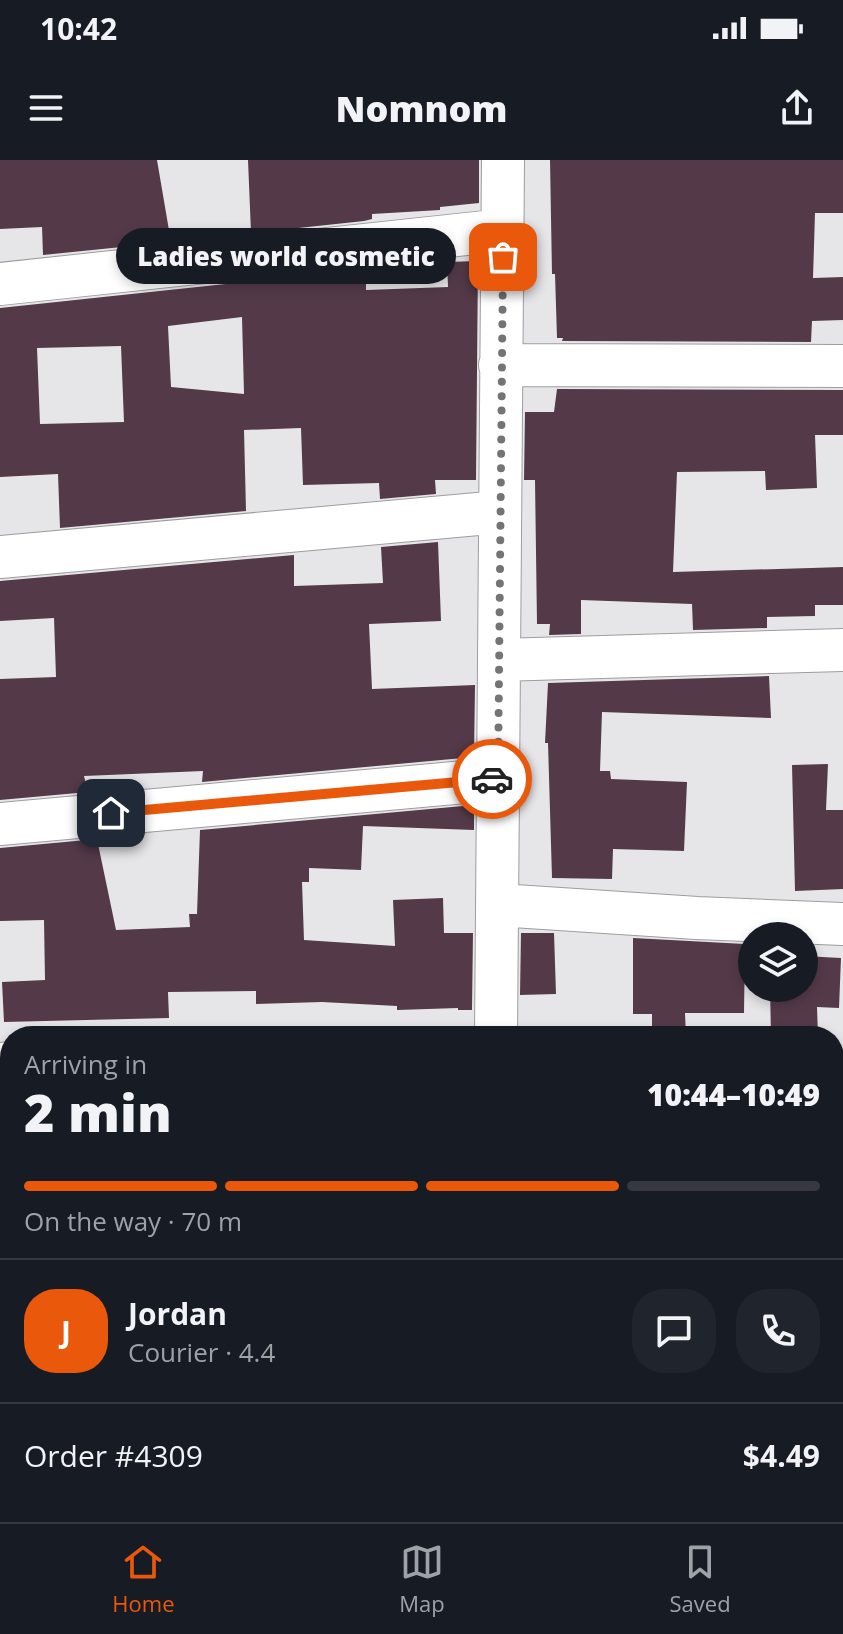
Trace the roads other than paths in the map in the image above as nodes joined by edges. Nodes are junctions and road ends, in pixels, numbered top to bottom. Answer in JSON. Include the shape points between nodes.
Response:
{"nodes":[{"id":1,"x":503,"y":160,"type":"edge"},
{"id":2,"x":504,"y":230,"type":"junction"},
{"id":3,"x":0,"y":284,"type":"edge"},
{"id":4,"x":500,"y":365,"type":"junction"},
{"id":5,"x":843,"y":366,"type":"edge"},
{"id":6,"x":500,"y":512,"type":"junction"},
{"id":7,"x":0,"y":557,"type":"edge"},
{"id":8,"x":843,"y":650,"type":"edge"},
{"id":9,"x":500,"y":660,"type":"junction"},
{"id":10,"x":498,"y":779,"type":"junction"},
{"id":11,"x":0,"y":824,"type":"edge"},
{"id":12,"x":498,"y":905,"type":"junction"},
{"id":13,"x":843,"y":924,"type":"edge"},
{"id":14,"x":496,"y":1026,"type":"edge"}],
"edges":[{"from":1,"to":2,"type":"street"},
{"from":2,"to":3,"type":"street"},
{"from":2,"to":4,"type":"street"},
{"from":4,"to":5,"type":"street"},
{"from":4,"to":6,"type":"street"},
{"from":6,"to":7,"type":"street"},
{"from":6,"to":9,"type":"street"},
{"from":8,"to":9,"type":"street"},
{"from":9,"to":10,"type":"street"},
{"from":10,"to":11,"type":"street"},
{"from":10,"to":12,"type":"street"},
{"from":12,"to":13,"type":"street"},
{"from":12,"to":14,"type":"street"}]}
